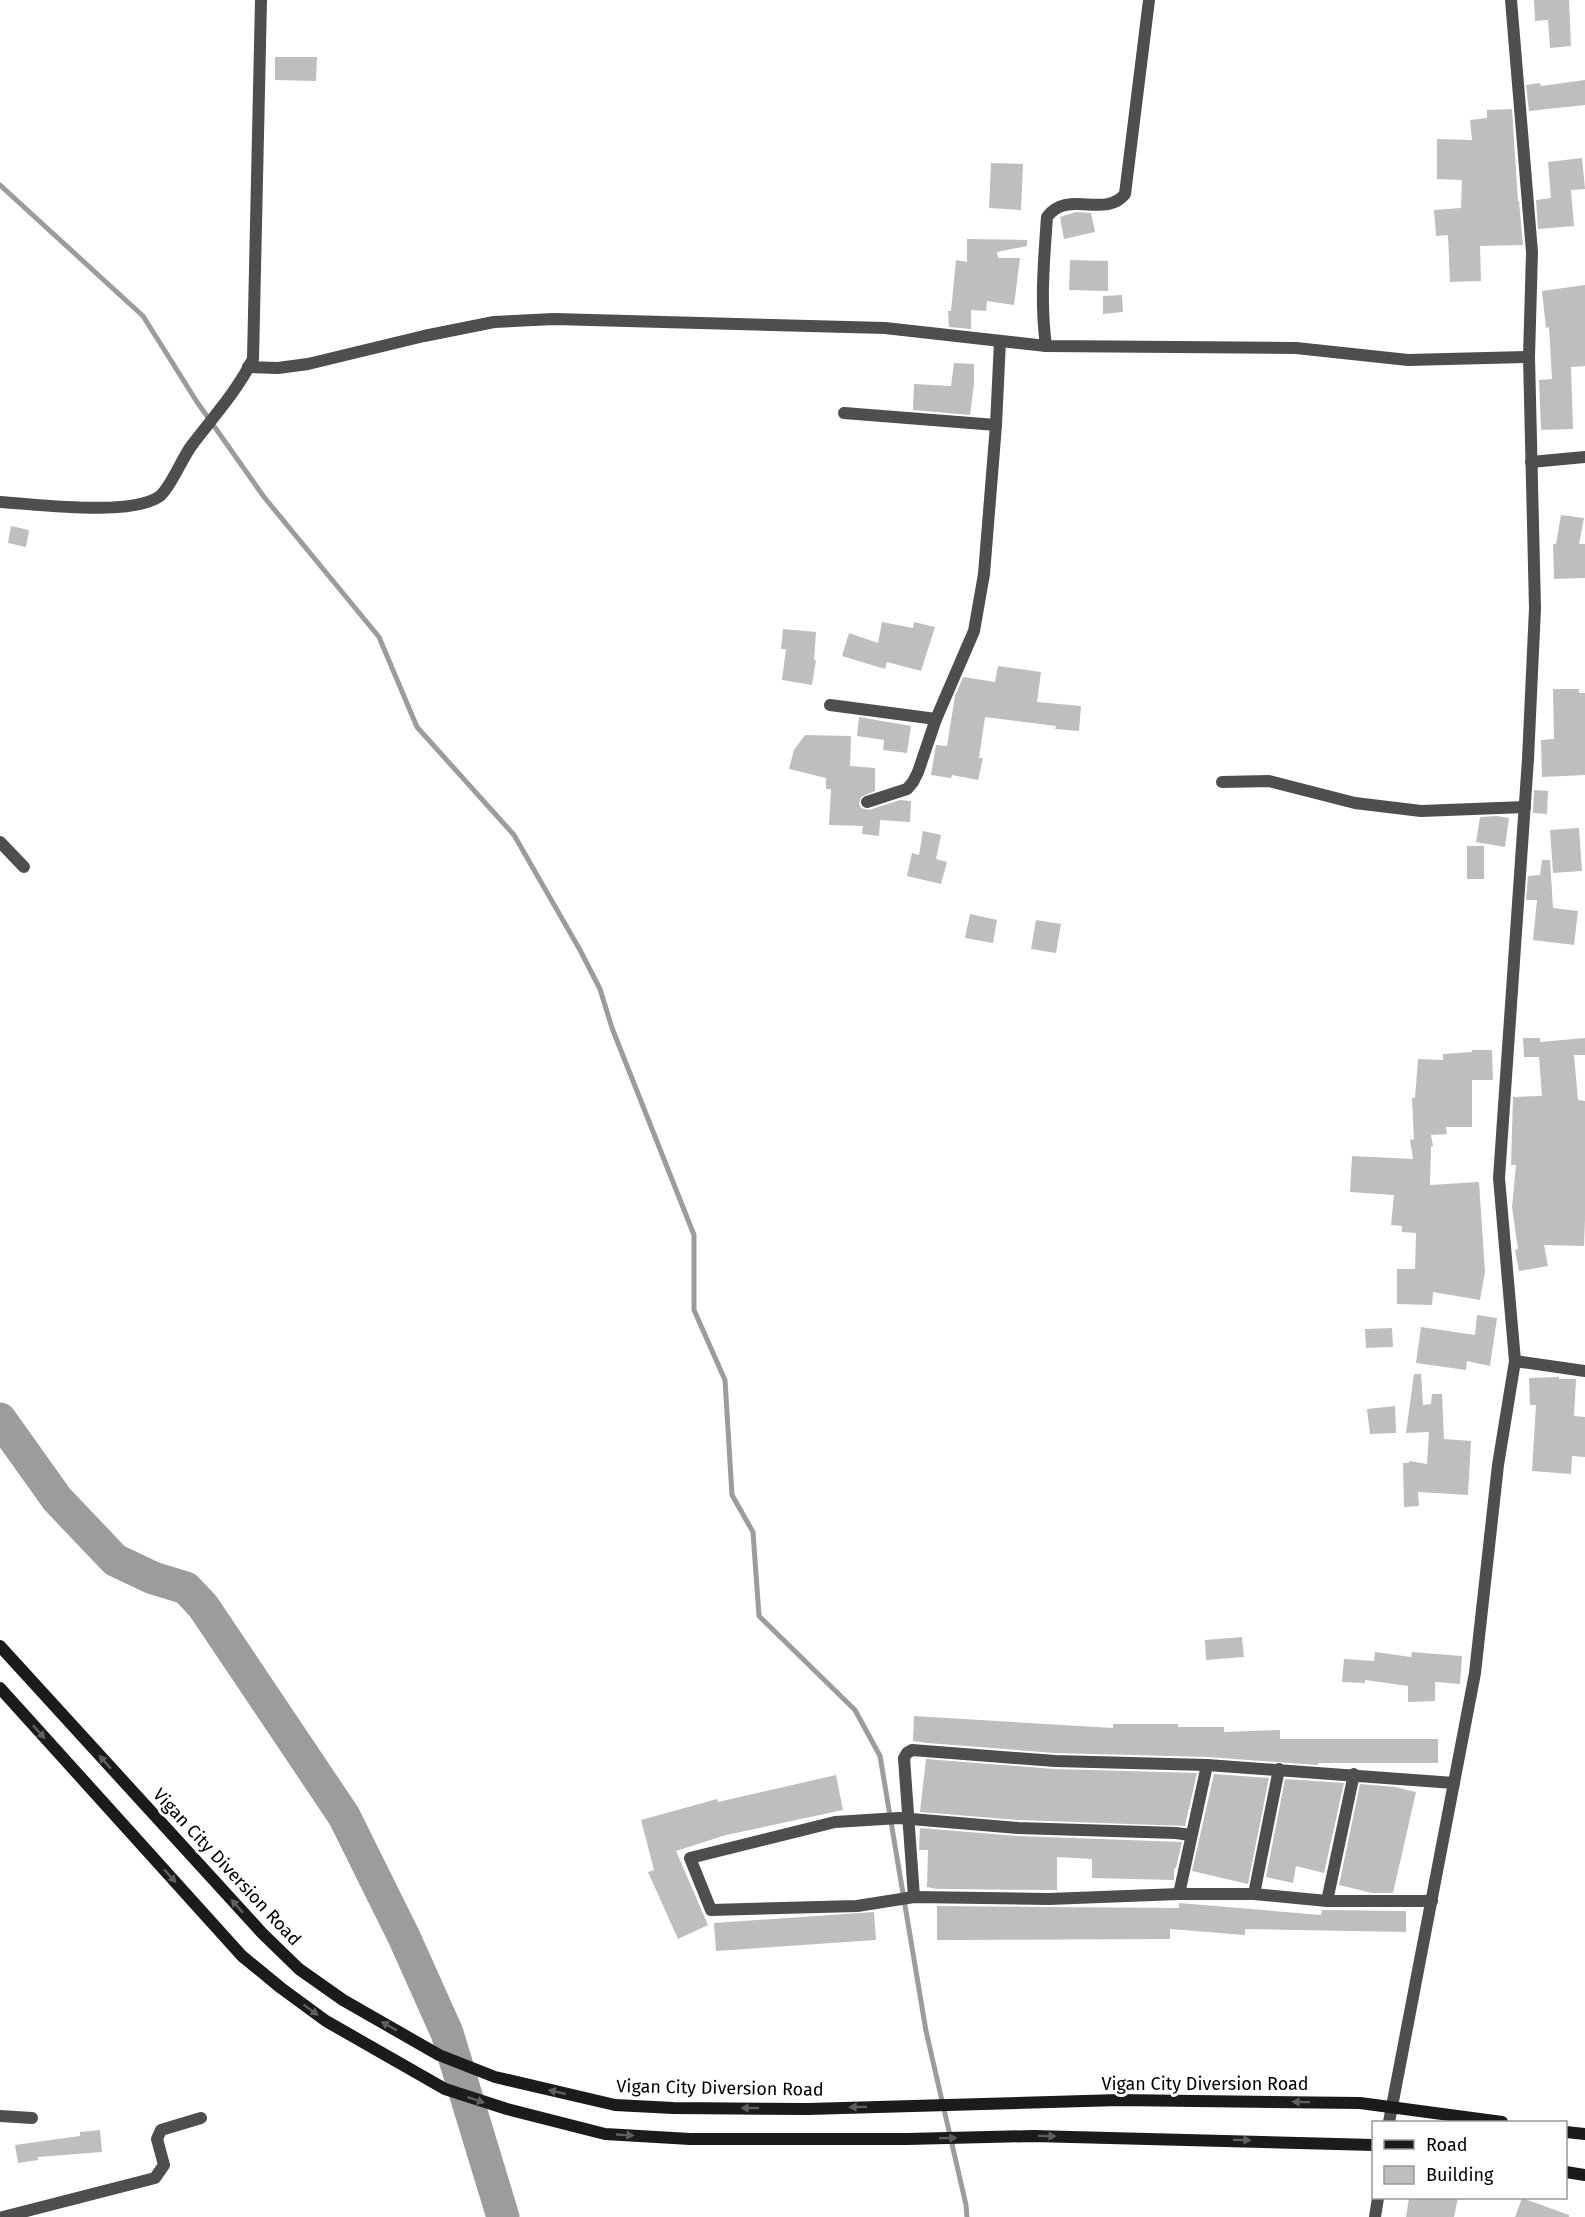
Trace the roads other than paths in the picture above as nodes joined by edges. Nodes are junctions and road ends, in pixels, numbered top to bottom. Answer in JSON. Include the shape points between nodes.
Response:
{"nodes":[{"id":1,"x":261,"y":0,"type":"edge"},
{"id":2,"x":1149,"y":0,"type":"edge"},
{"id":3,"x":1511,"y":0,"type":"edge"},
{"id":4,"x":1000,"y":341,"type":"junction"},
{"id":5,"x":1046,"y":346,"type":"junction"},
{"id":6,"x":1529,"y":357,"type":"junction"},
{"id":7,"x":248,"y":367,"type":"junction"},
{"id":8,"x":844,"y":413,"type":"dead end"},
{"id":9,"x":996,"y":424,"type":"junction"},
{"id":10,"x":1585,"y":457,"type":"edge"},
{"id":11,"x":1531,"y":462,"type":"junction"},
{"id":12,"x":0,"y":502,"type":"edge"},
{"id":13,"x":830,"y":705,"type":"dead end"},
{"id":14,"x":936,"y":719,"type":"junction"},
{"id":15,"x":1222,"y":782,"type":"dead end"},
{"id":16,"x":867,"y":802,"type":"dead end"},
{"id":17,"x":1525,"y":807,"type":"junction"},
{"id":18,"x":0,"y":842,"type":"edge"},
{"id":19,"x":24,"y":867,"type":"dead end"},
{"id":20,"x":1515,"y":1361,"type":"junction"},
{"id":21,"x":1585,"y":1371,"type":"edge"},
{"id":22,"x":0,"y":1646,"type":"edge"},
{"id":23,"x":0,"y":1688,"type":"edge"},
{"id":24,"x":1207,"y":1765,"type":"junction"},
{"id":25,"x":1279,"y":1769,"type":"junction"},
{"id":26,"x":1354,"y":1774,"type":"junction"},
{"id":27,"x":1454,"y":1784,"type":"junction"},
{"id":28,"x":903,"y":1818,"type":"junction"},
{"id":29,"x":1191,"y":1835,"type":"junction"},
{"id":30,"x":1179,"y":1893,"type":"junction"},
{"id":31,"x":1254,"y":1894,"type":"junction"},
{"id":32,"x":912,"y":1898,"type":"junction"},
{"id":33,"x":1328,"y":1901,"type":"junction"},
{"id":34,"x":1432,"y":1901,"type":"junction"},
{"id":35,"x":0,"y":2116,"type":"edge"},
{"id":36,"x":32,"y":2118,"type":"dead end"},
{"id":37,"x":201,"y":2118,"type":"dead end"},
{"id":38,"x":1389,"y":2121,"type":"edge"},
{"id":39,"x":1494,"y":2121,"type":"edge"},
{"id":40,"x":1567,"y":2132,"type":"edge"},
{"id":41,"x":1585,"y":2134,"type":"edge"},
{"id":42,"x":1372,"y":2145,"type":"edge"},
{"id":43,"x":1567,"y":2172,"type":"edge"},
{"id":44,"x":1585,"y":2175,"type":"edge"},
{"id":45,"x":1378,"y":2199,"type":"edge"},
{"id":46,"x":3,"y":2217,"type":"edge"},
{"id":47,"x":1375,"y":2217,"type":"edge"}],
"edges":[{"from":1,"to":7,"type":"street","via":[[253,358]]},
{"from":2,"to":5,"type":"street","via":[[1125,194],[1119,201],[1105,204],[1060,205],[1047,216],[1042,294]]},
{"from":3,"to":6,"type":"street","via":[[1532,252]]},
{"from":4,"to":5,"type":"street"},
{"from":4,"to":7,"type":"street","via":[[885,328],[554,319],[494,322],[308,364]]},
{"from":4,"to":9,"type":"street"},
{"from":5,"to":6,"type":"street","via":[[1296,348],[1408,360]]},
{"from":6,"to":11,"type":"street"},
{"from":7,"to":12,"type":"street","via":[[160,495],[143,503],[95,509]]},
{"from":8,"to":9,"type":"street"},
{"from":9,"to":14,"type":"street","via":[[984,574],[974,631]]},
{"from":10,"to":11,"type":"street"},
{"from":11,"to":17,"type":"street","via":[[1535,608]]},
{"from":13,"to":14,"type":"street"},
{"from":14,"to":16,"type":"street","via":[[913,782],[907,789]]},
{"from":15,"to":17,"type":"street","via":[[1269,781],[1355,802],[1421,811]]},
{"from":17,"to":20,"type":"street","via":[[1499,1178]]},
{"from":18,"to":19,"type":"street"},
{"from":20,"to":21,"type":"street"},
{"from":20,"to":27,"type":"street","via":[[1498,1465],[1475,1673]]},
{"from":39,"to":22,"type":"main road","name":"Vigan City Diversion Road","one_way":true,"via":[[1360,2103],[1119,2100],[808,2109],[673,2108],[615,2105],[495,2078],[440,2055],[343,2000],[292,1962]]},
{"from":23,"to":42,"type":"main road","one_way":true,"via":[[242,1956],[326,2021],[445,2089],[605,2134],[690,2139],[1033,2136]]},
{"from":24,"to":25,"type":"street"},
{"from":24,"to":28,"type":"street","via":[[1055,1761],[912,1750],[904,1758]]},
{"from":24,"to":29,"type":"street"},
{"from":25,"to":26,"type":"street"},
{"from":25,"to":31,"type":"street"},
{"from":26,"to":27,"type":"street"},
{"from":26,"to":33,"type":"street"},
{"from":27,"to":34,"type":"street"},
{"from":28,"to":29,"type":"street","via":[[1018,1828]]},
{"from":28,"to":32,"type":"street"},
{"from":28,"to":32,"type":"street","via":[[835,1822],[690,1858],[711,1910],[857,1906]]},
{"from":29,"to":30,"type":"street"},
{"from":30,"to":31,"type":"street"},
{"from":30,"to":32,"type":"street","via":[[1049,1899]]},
{"from":31,"to":33,"type":"street"},
{"from":33,"to":34,"type":"street"},
{"from":34,"to":38,"type":"street"},
{"from":35,"to":36,"type":"street"},
{"from":37,"to":46,"type":"street","via":[[161,2130],[158,2139],[164,2165],[155,2178]]},
{"from":40,"to":41,"type":"main road"},
{"from":43,"to":44,"type":"main road"},
{"from":45,"to":47,"type":"street"}]}
